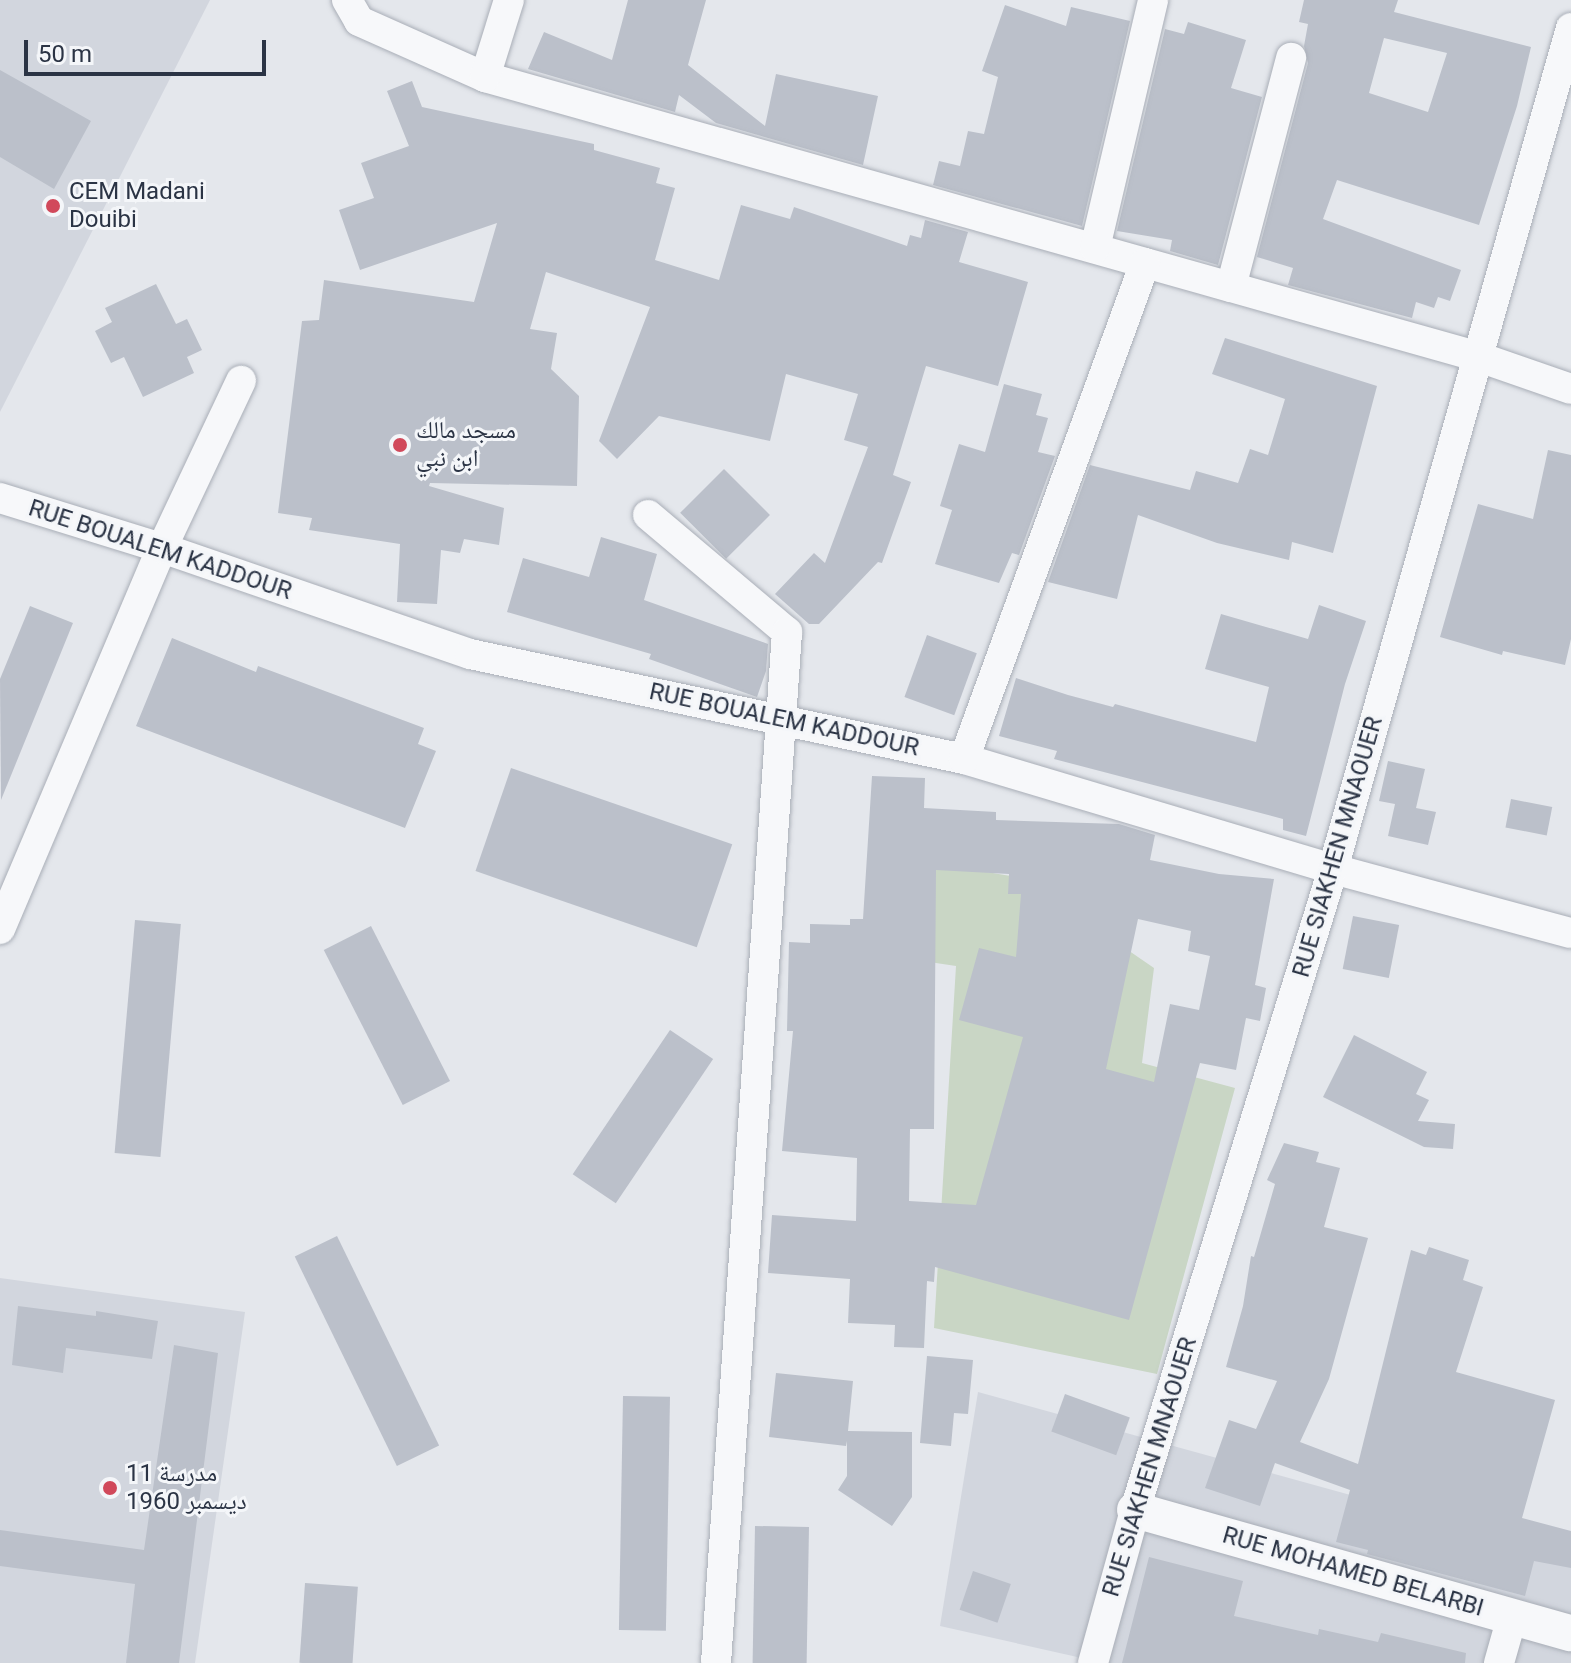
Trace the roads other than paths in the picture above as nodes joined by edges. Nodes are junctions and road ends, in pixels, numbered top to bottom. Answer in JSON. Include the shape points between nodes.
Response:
{"nodes":[{"id":1,"x":347,"y":0,"type":"edge"},
{"id":2,"x":509,"y":0,"type":"edge"},
{"id":3,"x":1153,"y":0,"type":"edge"},
{"id":4,"x":1571,"y":28,"type":"edge"},
{"id":5,"x":1291,"y":58,"type":"dead end"},
{"id":6,"x":485,"y":77,"type":"junction"},
{"id":7,"x":1095,"y":248,"type":"junction"},
{"id":8,"x":1145,"y":263,"type":"junction"},
{"id":9,"x":1231,"y":287,"type":"junction"},
{"id":10,"x":1479,"y":357,"type":"junction"},
{"id":11,"x":241,"y":381,"type":"dead end"},
{"id":12,"x":1571,"y":389,"type":"edge"},
{"id":13,"x":0,"y":498,"type":"edge"},
{"id":14,"x":648,"y":515,"type":"dead end"},
{"id":15,"x":162,"y":548,"type":"junction"},
{"id":16,"x":784,"y":718,"type":"junction"},
{"id":17,"x":964,"y":759,"type":"junction"},
{"id":18,"x":1333,"y":869,"type":"junction"},
{"id":19,"x":0,"y":929,"type":"edge"},
{"id":20,"x":1571,"y":933,"type":"edge"},
{"id":21,"x":1135,"y":1510,"type":"junction"},
{"id":22,"x":1512,"y":1617,"type":"junction"},
{"id":23,"x":1571,"y":1633,"type":"edge"},
{"id":24,"x":716,"y":1663,"type":"edge"},
{"id":25,"x":1093,"y":1663,"type":"edge"},
{"id":26,"x":1499,"y":1663,"type":"edge"}],
"edges":[{"from":1,"to":6,"type":"street","via":[[359,21]]},
{"from":2,"to":6,"type":"street"},
{"from":3,"to":7,"type":"street"},
{"from":4,"to":10,"type":"street","name":"RUE SIAKHEN MNAOUER"},
{"from":5,"to":9,"type":"street"},
{"from":6,"to":7,"type":"street"},
{"from":7,"to":8,"type":"street"},
{"from":8,"to":9,"type":"street"},
{"from":8,"to":17,"type":"street"},
{"from":9,"to":10,"type":"street"},
{"from":10,"to":12,"type":"street"},
{"from":10,"to":18,"type":"street","name":"RUE SIAKHEN MNAOUER"},
{"from":11,"to":15,"type":"street"},
{"from":13,"to":15,"type":"street","name":"RUE BOUALEM KADDOUR"},
{"from":14,"to":16,"type":"street","via":[[787,632]]},
{"from":15,"to":16,"type":"street","name":"RUE BOUALEM KADDOUR","via":[[470,654]]},
{"from":15,"to":19,"type":"street"},
{"from":16,"to":17,"type":"street","name":"RUE BOUALEM KADDOUR"},
{"from":16,"to":24,"type":"street"},
{"from":17,"to":18,"type":"street","name":"RUE BOUALEM KADDOUR"},
{"from":18,"to":20,"type":"street","name":"RUE BOUALEM KADDOUR"},
{"from":18,"to":21,"type":"street","name":"RUE SIAKHEN MNAOUER"},
{"from":21,"to":22,"type":"street","name":"RUE MOHAMED BELARBI"},
{"from":21,"to":25,"type":"street","name":"RUE SIAKHEN MNAOUER"},
{"from":22,"to":23,"type":"street","name":"RUE MOHAMED BELARBI"},
{"from":22,"to":26,"type":"street"}]}
